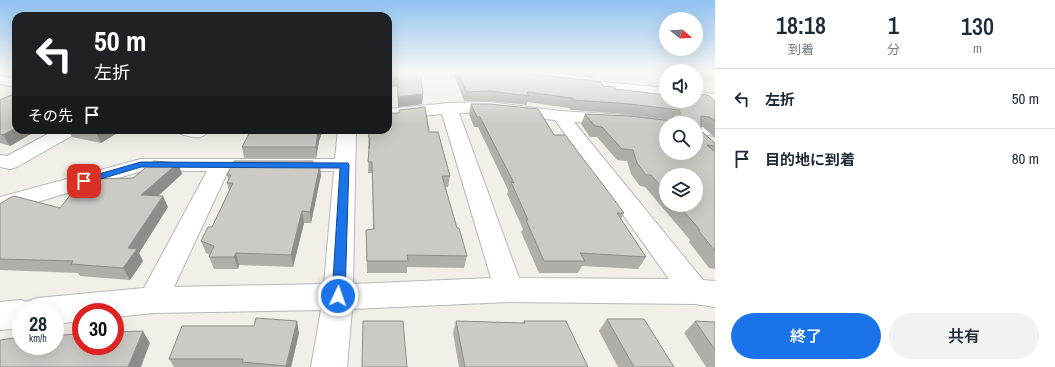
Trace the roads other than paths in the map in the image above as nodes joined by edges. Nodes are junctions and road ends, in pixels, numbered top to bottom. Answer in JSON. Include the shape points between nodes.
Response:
{"nodes":[{"id":1,"x":634,"y":89,"type":"edge"},
{"id":2,"x":659,"y":92,"type":"edge"},
{"id":3,"x":703,"y":98,"type":"edge"},
{"id":4,"x":715,"y":99,"type":"edge"},
{"id":5,"x":449,"y":108,"type":"junction"},
{"id":6,"x":392,"y":114,"type":"edge"},
{"id":7,"x":560,"y":116,"type":"junction"},
{"id":8,"x":659,"y":124,"type":"edge"},
{"id":9,"x":703,"y":129,"type":"edge"},
{"id":10,"x":715,"y":131,"type":"edge"},
{"id":11,"x":62,"y":134,"type":"edge"},
{"id":12,"x":347,"y":134,"type":"edge"},
{"id":13,"x":703,"y":138,"type":"edge"},
{"id":14,"x":715,"y":149,"type":"edge"},
{"id":15,"x":0,"y":161,"type":"edge"},
{"id":16,"x":222,"y":165,"type":"junction"},
{"id":17,"x":345,"y":165,"type":"junction"},
{"id":18,"x":0,"y":205,"type":"edge"},
{"id":19,"x":509,"y":290,"type":"junction"},
{"id":20,"x":705,"y":293,"type":"edge"},
{"id":21,"x":338,"y":296,"type":"junction"},
{"id":22,"x":153,"y":300,"type":"junction"},
{"id":23,"x":64,"y":309,"type":"edge"},
{"id":24,"x":12,"y":315,"type":"edge"},
{"id":25,"x":0,"y":316,"type":"edge"},
{"id":26,"x":329,"y":367,"type":"edge"}],
"edges":[{"from":1,"to":2,"type":"street"},
{"from":3,"to":4,"type":"street"},
{"from":5,"to":6,"type":"street"},
{"from":5,"to":7,"type":"street","via":[[488,107]]},
{"from":5,"to":19,"type":"street"},
{"from":7,"to":8,"type":"street"},
{"from":7,"to":20,"type":"street"},
{"from":9,"to":10,"type":"street"},
{"from":11,"to":15,"type":"street","via":[[10,163]]},
{"from":12,"to":17,"type":"street"},
{"from":13,"to":14,"type":"street"},
{"from":16,"to":17,"type":"street"},
{"from":16,"to":18,"type":"street","via":[[141,164]]},
{"from":16,"to":22,"type":"street"},
{"from":17,"to":21,"type":"street"},
{"from":19,"to":20,"type":"street"},
{"from":19,"to":21,"type":"street"},
{"from":21,"to":22,"type":"street"},
{"from":21,"to":26,"type":"street"},
{"from":22,"to":23,"type":"street"},
{"from":24,"to":25,"type":"street"}]}
